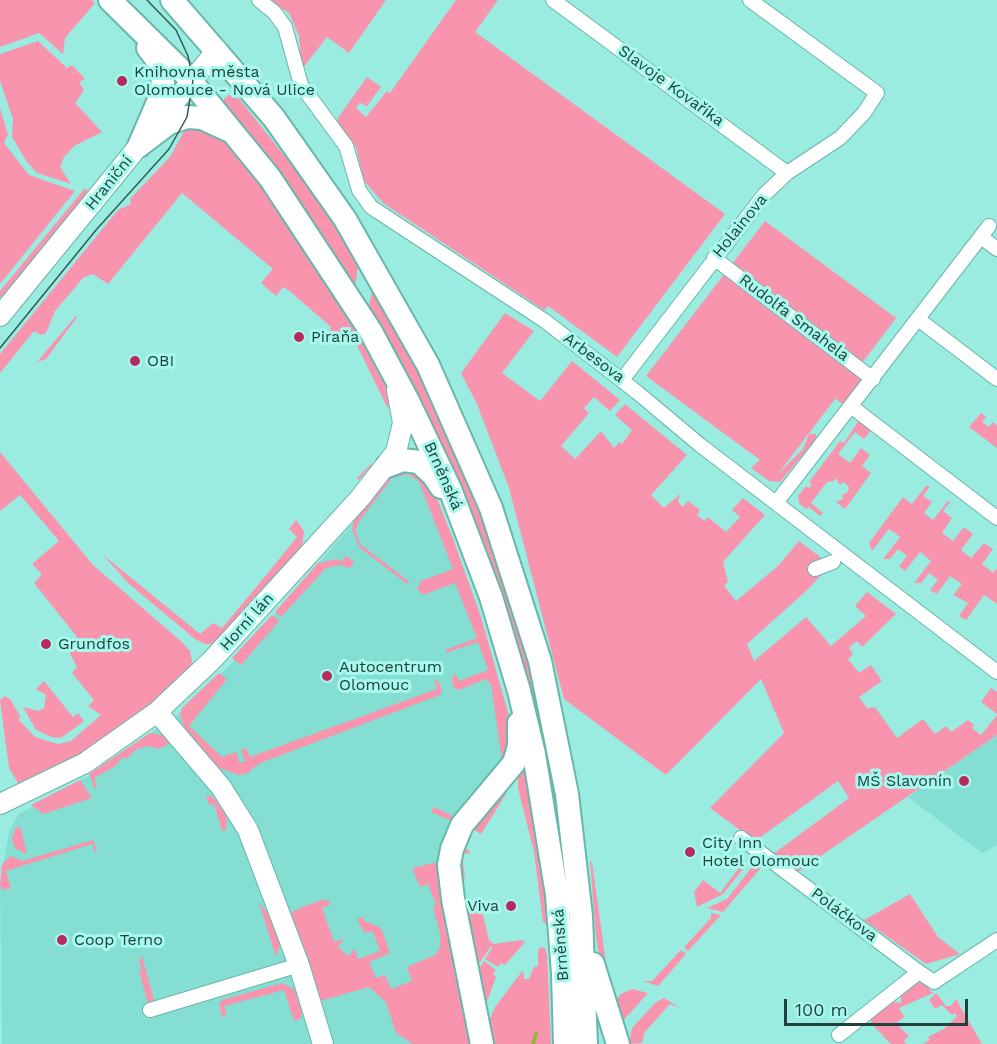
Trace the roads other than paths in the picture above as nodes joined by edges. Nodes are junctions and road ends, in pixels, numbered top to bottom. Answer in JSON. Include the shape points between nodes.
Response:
{"nodes":[{"id":1,"x":110,"y":0,"type":"edge"},
{"id":2,"x":172,"y":0,"type":"edge"},
{"id":3,"x":259,"y":0,"type":"edge"},
{"id":4,"x":553,"y":0,"type":"edge"},
{"id":5,"x":750,"y":0,"type":"edge"},
{"id":6,"x":218,"y":50,"type":"junction"},
{"id":7,"x":191,"y":82,"type":"junction"},
{"id":8,"x":238,"y":135,"type":"junction"},
{"id":9,"x":139,"y":146,"type":"junction"},
{"id":10,"x":787,"y":173,"type":"junction"},
{"id":11,"x":997,"y":249,"type":"edge"},
{"id":12,"x":714,"y":258,"type":"junction"},
{"id":13,"x":0,"y":316,"type":"edge"},
{"id":14,"x":918,"y":319,"type":"junction"},
{"id":15,"x":392,"y":369,"type":"junction"},
{"id":16,"x":873,"y":379,"type":"junction"},
{"id":17,"x":997,"y":379,"type":"edge"},
{"id":18,"x":622,"y":380,"type":"junction"},
{"id":19,"x":852,"y":406,"type":"junction"},
{"id":20,"x":387,"y":466,"type":"junction"},
{"id":21,"x":776,"y":503,"type":"junction"},
{"id":22,"x":997,"y":518,"type":"edge"},
{"id":23,"x":462,"y":519,"type":"junction"},
{"id":24,"x":833,"y":562,"type":"dead end"},
{"id":25,"x":815,"y":569,"type":"dead end"},
{"id":26,"x":514,"y":671,"type":"junction"},
{"id":27,"x":997,"y":672,"type":"edge"},
{"id":28,"x":157,"y":712,"type":"junction"},
{"id":29,"x":0,"y":804,"type":"edge"},
{"id":30,"x":741,"y":838,"type":"dead end"},
{"id":31,"x":580,"y":916,"type":"junction"},
{"id":32,"x":997,"y":940,"type":"edge"},
{"id":33,"x":299,"y":965,"type":"junction"},
{"id":34,"x":919,"y":972,"type":"junction"},
{"id":35,"x":150,"y":1010,"type":"dead end"},
{"id":36,"x":839,"y":1035,"type":"dead end"},
{"id":37,"x":323,"y":1044,"type":"edge"},
{"id":38,"x":482,"y":1044,"type":"edge"},
{"id":39,"x":565,"y":1044,"type":"edge"},
{"id":40,"x":586,"y":1044,"type":"edge"},
{"id":41,"x":618,"y":1044,"type":"edge"}],
"edges":[{"from":1,"to":7,"type":"main road","name":"Brněnská"},
{"from":1,"to":9,"type":"main road","via":[[163,72],[158,102]]},
{"from":2,"to":6,"type":"main road","name":"Brněnská"},
{"from":3,"to":18,"type":"street","name":"Arbesova","via":[[285,27],[301,86],[346,146],[359,189],[371,207],[536,314]]},
{"from":4,"to":10,"type":"street","name":"Slavoje Kovaříka"},
{"from":5,"to":10,"type":"street","name":"Holainova","via":[[877,93],[840,138]]},
{"from":6,"to":7,"type":"street","name":"Hraniční"},
{"from":6,"to":31,"type":"main road","name":"Brněnská","via":[[274,118],[356,236],[423,355],[469,454],[514,573],[542,670],[567,794]]},
{"from":7,"to":8,"type":"main road","name":"Brněnská"},
{"from":7,"to":9,"type":"street","name":"Hraniční"},
{"from":8,"to":9,"type":"main road","via":[[202,118],[187,117],[170,123]]},
{"from":8,"to":15,"type":"main road","name":"Brněnská","via":[[322,254]]},
{"from":9,"to":13,"type":"street","name":"Hraniční"},
{"from":10,"to":12,"type":"street","name":"Holainova","via":[[764,195]]},
{"from":11,"to":14,"type":"street","via":[[985,231]]},
{"from":12,"to":16,"type":"street","name":"Rudolfa Smahela"},
{"from":12,"to":18,"type":"street","name":"Holainova"},
{"from":14,"to":16,"type":"street"},
{"from":14,"to":17,"type":"street"},
{"from":15,"to":20,"type":"street","name":"Horní lán","via":[[403,423],[400,443]]},
{"from":15,"to":23,"type":"main road","name":"Brněnská"},
{"from":16,"to":19,"type":"street"},
{"from":18,"to":21,"type":"street","name":"Arbesova"},
{"from":19,"to":21,"type":"street"},
{"from":19,"to":22,"type":"street"},
{"from":20,"to":23,"type":"main road","via":[[403,460],[422,464]]},
{"from":20,"to":28,"type":"street","name":"Horní lán","via":[[213,660]]},
{"from":21,"to":27,"type":"street","name":"Arbesova"},
{"from":23,"to":26,"type":"main road","name":"Brněnská"},
{"from":24,"to":25,"type":"street"},
{"from":26,"to":38,"type":"main road","via":[[520,739],[517,757],[511,770],[462,825],[449,865]]},
{"from":26,"to":39,"type":"main road","name":"Brněnská","via":[[552,857],[562,953]]},
{"from":28,"to":29,"type":"street","name":"Horní lán","via":[[85,763]]},
{"from":28,"to":33,"type":"street","via":[[237,809]]},
{"from":30,"to":34,"type":"street","name":"Poláčkova"},
{"from":31,"to":40,"type":"main road","name":"Brněnská"},
{"from":31,"to":41,"type":"main road"},
{"from":32,"to":34,"type":"street","via":[[934,982]]},
{"from":33,"to":35,"type":"street"},
{"from":33,"to":37,"type":"street"},
{"from":34,"to":36,"type":"street"}]}
